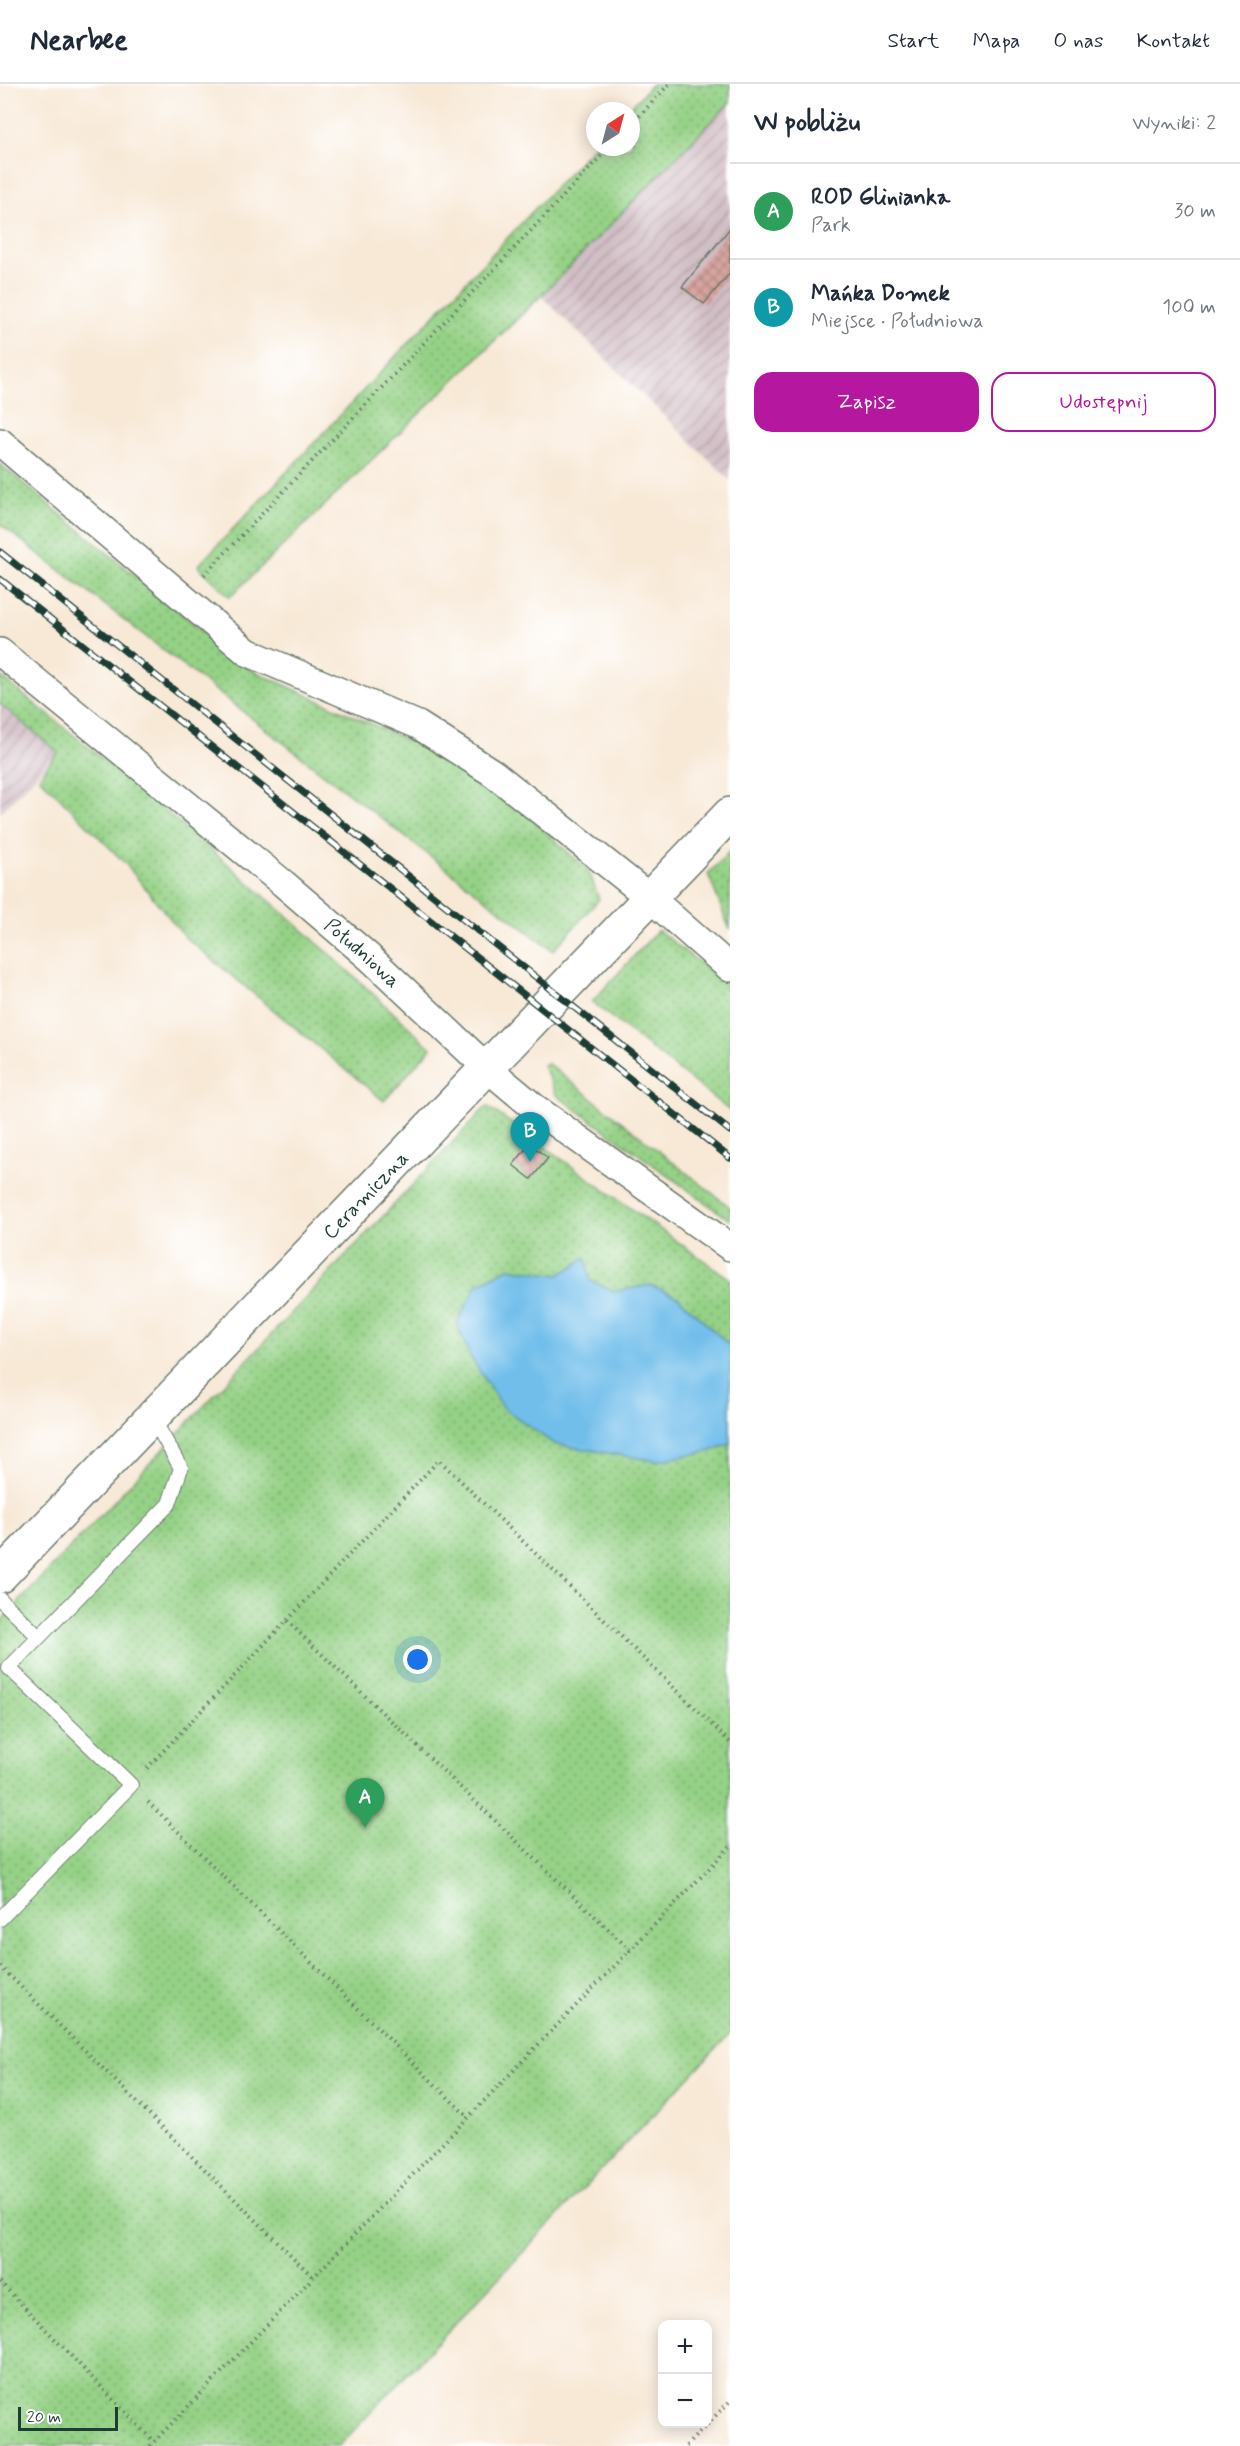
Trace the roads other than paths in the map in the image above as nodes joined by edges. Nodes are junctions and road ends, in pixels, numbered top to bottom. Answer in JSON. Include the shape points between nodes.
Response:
{"nodes":[{"id":1,"x":0,"y":442,"type":"edge"},
{"id":2,"x":0,"y":652,"type":"edge"},
{"id":3,"x":730,"y":814,"type":"edge"},
{"id":4,"x":649,"y":897,"type":"junction"},
{"id":5,"x":730,"y":968,"type":"edge"},
{"id":6,"x":486,"y":1067,"type":"junction"},
{"id":7,"x":730,"y":1247,"type":"edge"},
{"id":8,"x":152,"y":1417,"type":"junction"},
{"id":9,"x":0,"y":1576,"type":"edge"},
{"id":10,"x":0,"y":1599,"type":"edge"},
{"id":11,"x":39,"y":1637,"type":"junction"},
{"id":12,"x":0,"y":1918,"type":"edge"}],
"edges":[{"from":1,"to":4,"type":"street","via":[[247,652],[418,725],[493,773]]},
{"from":2,"to":6,"type":"street","name":"Południowa","via":[[284,884]]},
{"from":3,"to":4,"type":"main road","name":"Ceramiczna"},
{"from":4,"to":5,"type":"street"},
{"from":4,"to":6,"type":"main road","name":"Ceramiczna"},
{"from":6,"to":7,"type":"street","name":"Południowa","via":[[535,1108]]},
{"from":6,"to":8,"type":"main road","name":"Ceramiczna"},
{"from":8,"to":9,"type":"main road","name":"Ceramiczna"},
{"from":8,"to":11,"type":"lane","via":[[181,1468],[168,1504]]},
{"from":10,"to":11,"type":"lane"},
{"from":11,"to":12,"type":"lane","via":[[9,1668],[131,1785]]}]}
